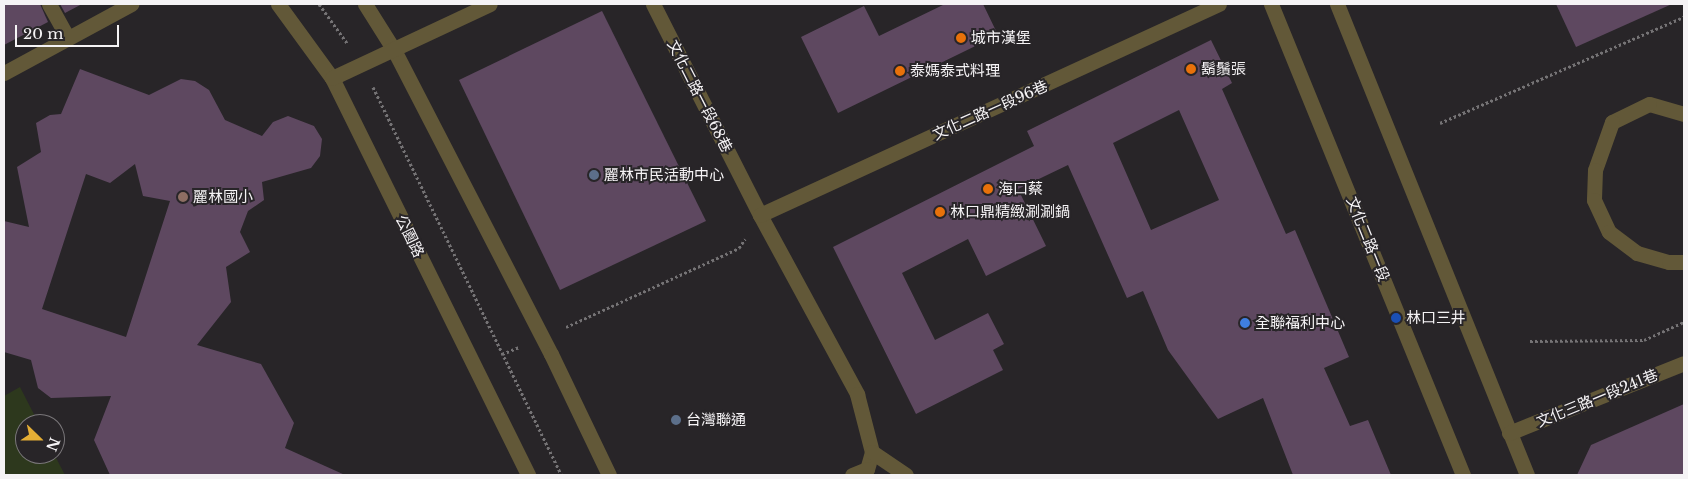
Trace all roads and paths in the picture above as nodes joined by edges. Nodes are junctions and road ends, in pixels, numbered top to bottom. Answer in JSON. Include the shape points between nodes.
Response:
{"nodes":[{"id":1,"x":49,"y":4,"type":"edge"},
{"id":2,"x":131,"y":4,"type":"edge"},
{"id":3,"x":278,"y":4,"type":"edge"},
{"id":4,"x":319,"y":4,"type":"edge"},
{"id":5,"x":365,"y":4,"type":"edge"},
{"id":6,"x":490,"y":4,"type":"edge"},
{"id":7,"x":653,"y":4,"type":"edge"},
{"id":8,"x":1219,"y":4,"type":"edge"},
{"id":9,"x":1271,"y":4,"type":"edge"},
{"id":10,"x":1342,"y":5,"type":"edge"},
{"id":11,"x":1684,"y":17,"type":"edge"},
{"id":12,"x":68,"y":38,"type":"junction"},
{"id":13,"x":394,"y":50,"type":"junction"},
{"id":14,"x":362,"y":64,"type":"junction"},
{"id":15,"x":4,"y":72,"type":"edge"},
{"id":16,"x":332,"y":78,"type":"junction"},
{"id":17,"x":1684,"y":114,"type":"edge"},
{"id":18,"x":1440,"y":123,"type":"dead end"},
{"id":19,"x":760,"y":215,"type":"junction"},
{"id":20,"x":1684,"y":262,"type":"edge"},
{"id":21,"x":1684,"y":322,"type":"edge"},
{"id":22,"x":542,"y":337,"type":"junction"},
{"id":23,"x":1530,"y":341,"type":"dead end"},
{"id":24,"x":502,"y":354,"type":"junction"},
{"id":25,"x":1684,"y":363,"type":"edge"},
{"id":26,"x":474,"y":365,"type":"junction"},
{"id":27,"x":1509,"y":433,"type":"junction"},
{"id":28,"x":872,"y":452,"type":"junction"},
{"id":29,"x":528,"y":475,"type":"edge"},
{"id":30,"x":561,"y":475,"type":"edge"},
{"id":31,"x":609,"y":475,"type":"edge"},
{"id":32,"x":852,"y":475,"type":"edge"},
{"id":33,"x":906,"y":475,"type":"edge"},
{"id":34,"x":1464,"y":475,"type":"edge"},
{"id":35,"x":1527,"y":475,"type":"edge"}],
"edges":[{"from":1,"to":12,"type":"street"},
{"from":2,"to":12,"type":"street"},
{"from":3,"to":16,"type":"street","name":"公園路"},
{"from":4,"to":14,"type":"path"},
{"from":5,"to":13,"type":"street"},
{"from":6,"to":13,"type":"street"},
{"from":7,"to":19,"type":"street","name":"文化二路一段68巷"},
{"from":8,"to":19,"type":"street","name":"文化二路一段96巷"},
{"from":9,"to":34,"type":"street","name":"文化二路一段"},
{"from":10,"to":27,"type":"street"},
{"from":11,"to":18,"type":"path"},
{"from":12,"to":15,"type":"street"},
{"from":13,"to":14,"type":"street"},
{"from":13,"to":22,"type":"street"},
{"from":14,"to":16,"type":"street"},
{"from":14,"to":24,"type":"path"},
{"from":16,"to":26,"type":"street","name":"公園路"},
{"from":17,"to":20,"type":"street","via":[[1649,104],[1612,122],[1595,170],[1594,200],[1609,232],[1637,253],[1669,262]]},
{"from":19,"to":22,"type":"path","via":[[739,248]]},
{"from":19,"to":28,"type":"street","name":"文化二路一段68巷","via":[[857,394]]},
{"from":21,"to":23,"type":"path","via":[[1644,340]]},
{"from":22,"to":24,"type":"path"},
{"from":22,"to":31,"type":"street"},
{"from":24,"to":26,"type":"path"},
{"from":24,"to":30,"type":"path"},
{"from":25,"to":27,"type":"street","name":"文化三路一段241巷"},
{"from":26,"to":29,"type":"street","name":"公園路"},
{"from":27,"to":35,"type":"street"},
{"from":28,"to":32,"type":"street","via":[[867,469]]},
{"from":28,"to":33,"type":"street"}]}
